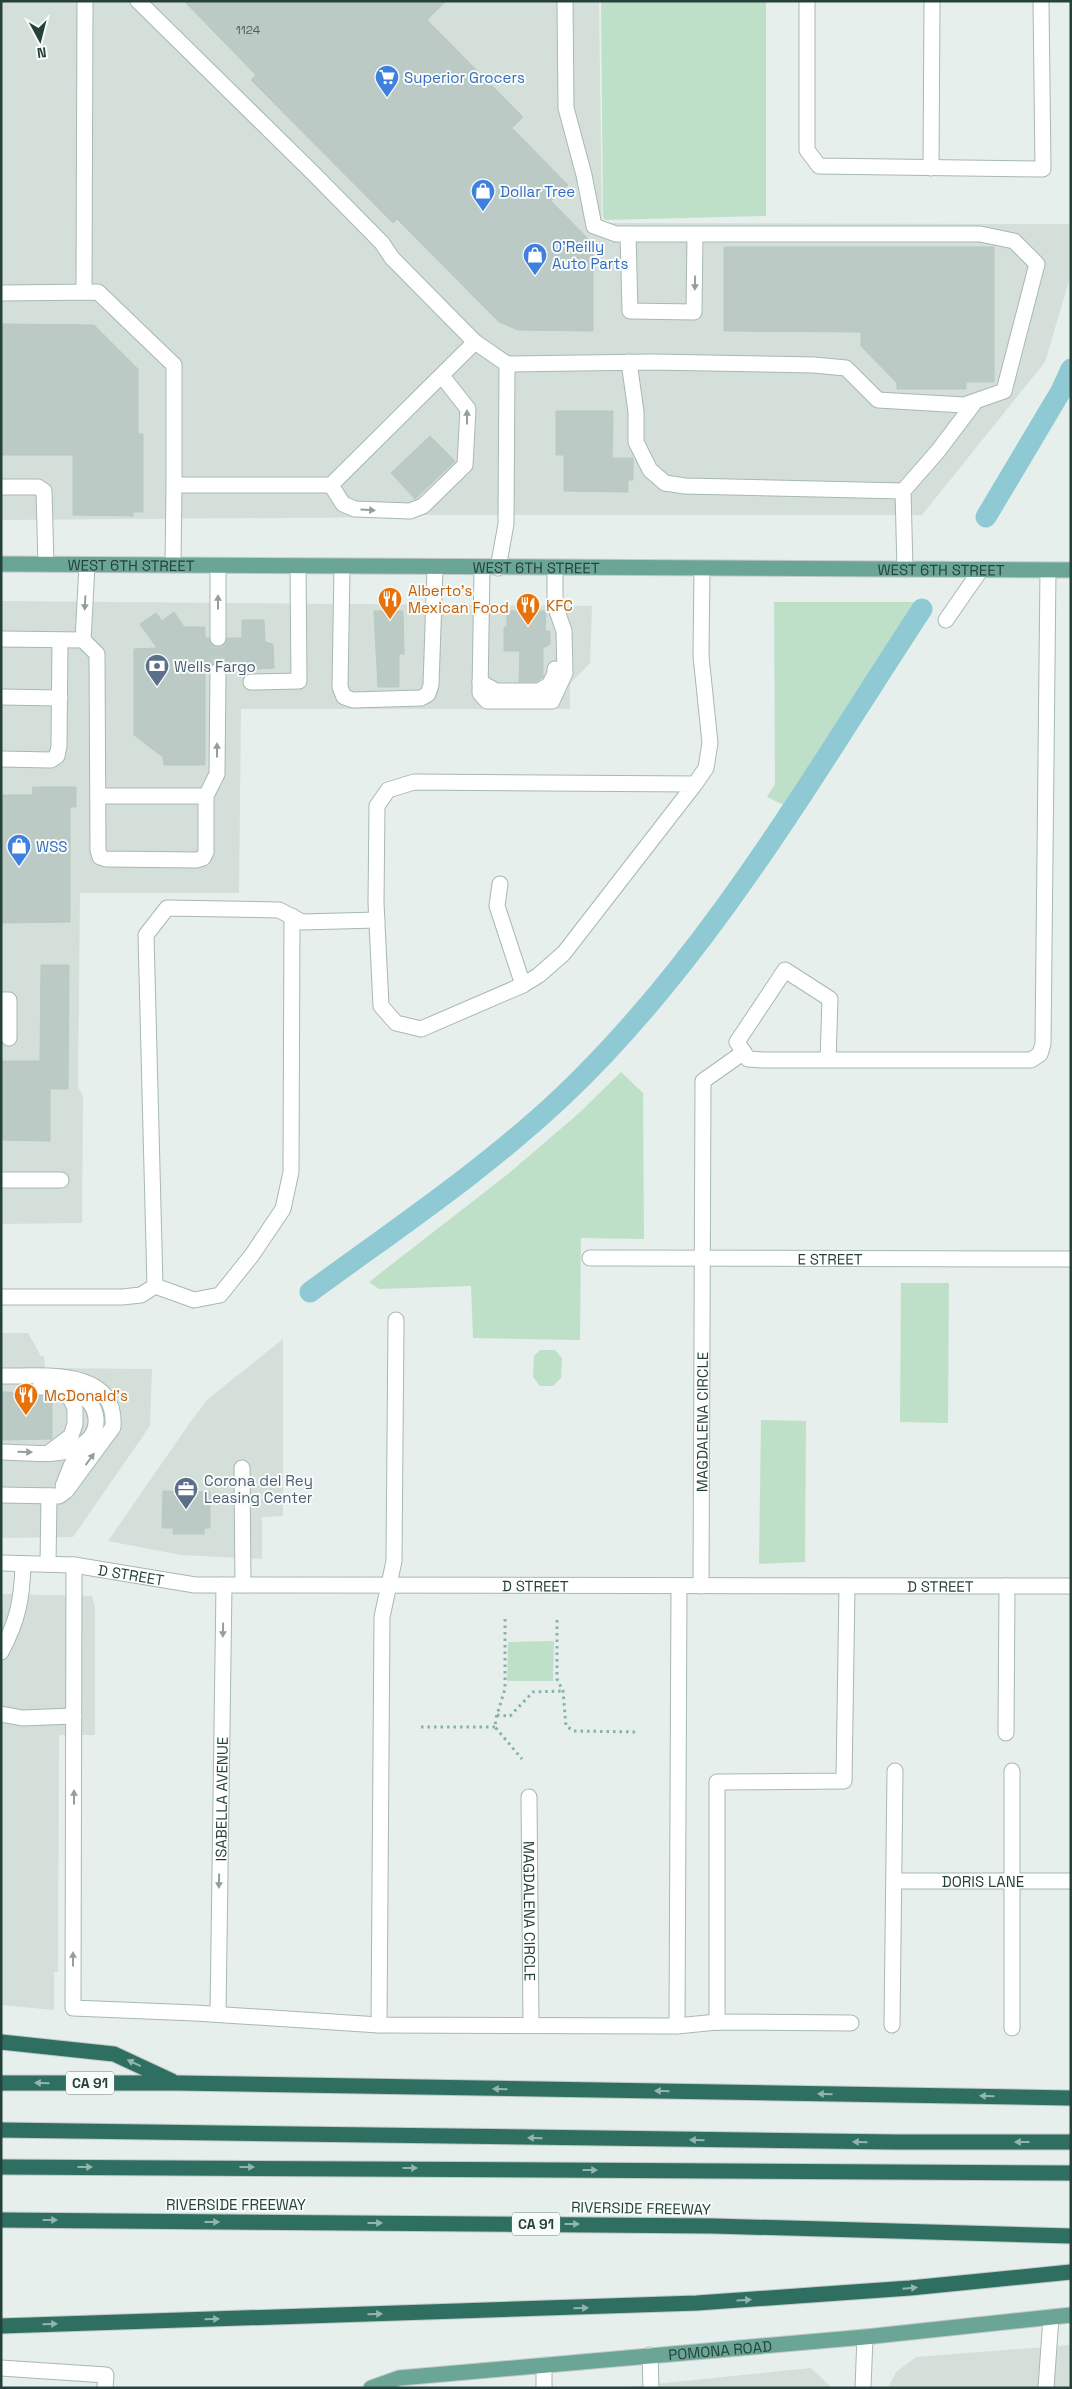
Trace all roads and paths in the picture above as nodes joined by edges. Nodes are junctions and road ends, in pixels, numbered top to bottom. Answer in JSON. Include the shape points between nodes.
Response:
{"nodes":[{"id":1,"x":85,"y":1,"type":"edge"},
{"id":2,"x":138,"y":1,"type":"edge"},
{"id":3,"x":565,"y":1,"type":"edge"},
{"id":4,"x":807,"y":1,"type":"edge"},
{"id":5,"x":932,"y":1,"type":"edge"},
{"id":6,"x":1041,"y":1,"type":"edge"},
{"id":7,"x":931,"y":168,"type":"junction"},
{"id":8,"x":628,"y":234,"type":"junction"},
{"id":9,"x":695,"y":234,"type":"junction"},
{"id":10,"x":84,"y":292,"type":"junction"},
{"id":11,"x":1,"y":293,"type":"edge"},
{"id":12,"x":475,"y":342,"type":"junction"},
{"id":13,"x":629,"y":362,"type":"junction"},
{"id":14,"x":507,"y":364,"type":"junction"},
{"id":15,"x":442,"y":376,"type":"junction"},
{"id":16,"x":975,"y":402,"type":"junction"},
{"id":17,"x":174,"y":485,"type":"junction"},
{"id":18,"x":331,"y":485,"type":"junction"},
{"id":19,"x":1,"y":487,"type":"edge"},
{"id":20,"x":903,"y":491,"type":"junction"},
{"id":21,"x":1,"y":564,"type":"edge"},
{"id":22,"x":46,"y":564,"type":"junction"},
{"id":23,"x":87,"y":565,"type":"junction"},
{"id":24,"x":173,"y":565,"type":"junction"},
{"id":25,"x":298,"y":566,"type":"junction"},
{"id":26,"x":218,"y":567,"type":"junction"},
{"id":27,"x":342,"y":567,"type":"junction"},
{"id":28,"x":435,"y":568,"type":"junction"},
{"id":29,"x":482,"y":568,"type":"junction"},
{"id":30,"x":498,"y":568,"type":"junction"},
{"id":31,"x":556,"y":568,"type":"junction"},
{"id":32,"x":702,"y":569,"type":"junction"},
{"id":33,"x":904,"y":569,"type":"junction"},
{"id":34,"x":980,"y":570,"type":"junction"},
{"id":35,"x":1048,"y":570,"type":"junction"},
{"id":36,"x":1071,"y":570,"type":"edge"},
{"id":37,"x":946,"y":620,"type":"dead end"},
{"id":38,"x":218,"y":638,"type":"tunnel mouth"},
{"id":39,"x":1,"y":639,"type":"edge"},
{"id":40,"x":60,"y":640,"type":"junction"},
{"id":41,"x":83,"y":640,"type":"junction"},
{"id":42,"x":218,"y":671,"type":"tunnel mouth"},
{"id":43,"x":251,"y":682,"type":"dead end"},
{"id":44,"x":1,"y":697,"type":"edge"},
{"id":45,"x":60,"y":698,"type":"junction"},
{"id":46,"x":1,"y":759,"type":"edge"},
{"id":47,"x":695,"y":784,"type":"junction"},
{"id":48,"x":98,"y":796,"type":"junction"},
{"id":49,"x":206,"y":796,"type":"junction"},
{"id":50,"x":500,"y":884,"type":"dead end"},
{"id":51,"x":292,"y":916,"type":"junction"},
{"id":52,"x":377,"y":920,"type":"junction"},
{"id":53,"x":523,"y":985,"type":"junction"},
{"id":54,"x":1,"y":1000,"type":"edge"},
{"id":55,"x":9,"y":1038,"type":"dead end"},
{"id":56,"x":744,"y":1052,"type":"junction"},
{"id":57,"x":828,"y":1060,"type":"junction"},
{"id":58,"x":1,"y":1180,"type":"edge"},
{"id":59,"x":61,"y":1180,"type":"dead end"},
{"id":60,"x":590,"y":1258,"type":"dead end"},
{"id":61,"x":702,"y":1258,"type":"junction"},
{"id":62,"x":1071,"y":1259,"type":"edge"},
{"id":63,"x":155,"y":1286,"type":"junction"},
{"id":64,"x":1,"y":1297,"type":"edge"},
{"id":65,"x":396,"y":1320,"type":"dead end"},
{"id":66,"x":1,"y":1376,"type":"edge"},
{"id":67,"x":1,"y":1386,"type":"edge"},
{"id":68,"x":56,"y":1387,"type":"junction"},
{"id":69,"x":88,"y":1440,"type":"junction"},
{"id":70,"x":1,"y":1452,"type":"edge"},
{"id":71,"x":49,"y":1452,"type":"junction"},
{"id":72,"x":242,"y":1468,"type":"dead end"},
{"id":73,"x":1,"y":1495,"type":"edge"},
{"id":74,"x":54,"y":1496,"type":"junction"},
{"id":75,"x":1,"y":1563,"type":"edge"},
{"id":76,"x":23,"y":1564,"type":"junction"},
{"id":77,"x":48,"y":1564,"type":"junction"},
{"id":78,"x":74,"y":1565,"type":"junction"},
{"id":79,"x":224,"y":1585,"type":"junction"},
{"id":80,"x":243,"y":1585,"type":"junction"},
{"id":81,"x":389,"y":1586,"type":"junction"},
{"id":82,"x":702,"y":1586,"type":"junction"},
{"id":83,"x":847,"y":1586,"type":"junction"},
{"id":84,"x":1007,"y":1586,"type":"junction"},
{"id":85,"x":1071,"y":1586,"type":"edge"},
{"id":86,"x":678,"y":1587,"type":"junction"},
{"id":87,"x":505,"y":1619,"type":"dead end"},
{"id":88,"x":557,"y":1620,"type":"dead end"},
{"id":89,"x":8,"y":1622,"type":"edge"},
{"id":90,"x":1,"y":1652,"type":"edge"},
{"id":91,"x":563,"y":1691,"type":"junction"},
{"id":92,"x":1,"y":1714,"type":"edge"},
{"id":93,"x":497,"y":1715,"type":"junction"},
{"id":94,"x":74,"y":1716,"type":"junction"},
{"id":95,"x":421,"y":1726,"type":"dead end"},
{"id":96,"x":495,"y":1727,"type":"junction"},
{"id":97,"x":639,"y":1732,"type":"dead end"},
{"id":98,"x":1006,"y":1733,"type":"dead end"},
{"id":99,"x":522,"y":1759,"type":"dead end"},
{"id":100,"x":895,"y":1771,"type":"dead end"},
{"id":101,"x":1012,"y":1771,"type":"dead end"},
{"id":102,"x":529,"y":1797,"type":"dead end"},
{"id":103,"x":1071,"y":1880,"type":"edge"},
{"id":104,"x":894,"y":1881,"type":"junction"},
{"id":105,"x":1012,"y":1881,"type":"junction"},
{"id":106,"x":218,"y":2014,"type":"junction"},
{"id":107,"x":718,"y":2022,"type":"junction"},
{"id":108,"x":851,"y":2023,"type":"dead end"},
{"id":109,"x":379,"y":2025,"type":"junction"},
{"id":110,"x":531,"y":2025,"type":"junction"},
{"id":111,"x":892,"y":2025,"type":"dead end"},
{"id":112,"x":677,"y":2026,"type":"junction"},
{"id":113,"x":1012,"y":2028,"type":"dead end"},
{"id":114,"x":1,"y":2042,"type":"edge"},
{"id":115,"x":1,"y":2083,"type":"edge"},
{"id":116,"x":178,"y":2083,"type":"junction"},
{"id":117,"x":1071,"y":2098,"type":"edge"},
{"id":118,"x":1,"y":2130,"type":"edge"},
{"id":119,"x":1071,"y":2142,"type":"edge"},
{"id":120,"x":1,"y":2167,"type":"edge"},
{"id":121,"x":1071,"y":2173,"type":"edge"},
{"id":122,"x":1,"y":2220,"type":"edge"},
{"id":123,"x":1071,"y":2236,"type":"edge"},
{"id":124,"x":1071,"y":2272,"type":"edge"},
{"id":125,"x":1071,"y":2315,"type":"edge"},
{"id":126,"x":1051,"y":2317,"type":"junction"},
{"id":127,"x":1,"y":2326,"type":"edge"},
{"id":128,"x":865,"y":2337,"type":"junction"},
{"id":129,"x":650,"y":2355,"type":"junction"},
{"id":130,"x":544,"y":2365,"type":"junction"},
{"id":131,"x":1,"y":2368,"type":"edge"},
{"id":132,"x":105,"y":2388,"type":"edge"},
{"id":133,"x":370,"y":2388,"type":"edge"},
{"id":134,"x":544,"y":2388,"type":"edge"},
{"id":135,"x":651,"y":2388,"type":"edge"},
{"id":136,"x":863,"y":2388,"type":"edge"},
{"id":137,"x":1046,"y":2388,"type":"edge"}],
"edges":[{"from":1,"to":10,"type":"street"},
{"from":2,"to":12,"type":"street","via":[[314,173]]},
{"from":3,"to":8,"type":"street","via":[[566,108],[594,226],[616,234]]},
{"from":4,"to":7,"type":"street","via":[[807,150],[819,166]]},
{"from":5,"to":7,"type":"street"},
{"from":6,"to":7,"type":"street","via":[[1042,169]]},
{"from":8,"to":9,"type":"street"},
{"from":9,"to":8,"type":"street","one_way":true,"via":[[694,312],[630,311]]},
{"from":9,"to":16,"type":"street","via":[[980,234],[1014,241],[1037,264],[1004,391]]},
{"from":10,"to":11,"type":"street"},
{"from":10,"to":17,"type":"street","via":[[98,292],[174,365]]},
{"from":12,"to":14,"type":"street"},
{"from":12,"to":15,"type":"street"},
{"from":13,"to":14,"type":"street"},
{"from":13,"to":16,"type":"street","via":[[846,368],[878,400],[964,405]]},
{"from":13,"to":20,"type":"street","via":[[636,412],[636,442],[650,470],[665,483]]},
{"from":14,"to":30,"type":"street","via":[[506,524]]},
{"from":15,"to":18,"type":"street"},
{"from":18,"to":15,"type":"street","one_way":true,"via":[[343,504],[355,509],[410,511],[423,506],[465,465],[468,409]]},
{"from":16,"to":20,"type":"street"},
{"from":17,"to":18,"type":"street"},
{"from":17,"to":24,"type":"street"},
{"from":19,"to":22,"type":"street","via":[[38,487],[44,492]]},
{"from":20,"to":33,"type":"street"},
{"from":21,"to":22,"type":"main road","name":"WEST 6TH STREET"},
{"from":22,"to":23,"type":"main road","name":"WEST 6TH STREET"},
{"from":23,"to":24,"type":"main road","name":"WEST 6TH STREET"},
{"from":23,"to":41,"type":"street","one_way":true},
{"from":24,"to":26,"type":"main road","name":"WEST 6TH STREET"},
{"from":25,"to":26,"type":"main road","name":"WEST 6TH STREET"},
{"from":25,"to":27,"type":"main road","name":"WEST 6TH STREET"},
{"from":25,"to":43,"type":"street","via":[[299,681]]},
{"from":38,"to":26,"type":"street","one_way":true},
{"from":27,"to":28,"type":"main road","name":"WEST 6TH STREET"},
{"from":27,"to":28,"type":"street","via":[[340,687],[344,698],[353,700],[421,698],[428,694]]},
{"from":28,"to":29,"type":"main road","name":"WEST 6TH STREET"},
{"from":29,"to":30,"type":"main road","name":"WEST 6TH STREET"},
{"from":29,"to":31,"type":"street","via":[[480,688],[539,691],[549,685],[554,674]]},
{"from":30,"to":31,"type":"main road","name":"WEST 6TH STREET"},
{"from":31,"to":32,"type":"main road","name":"WEST 6TH STREET"},
{"from":32,"to":33,"type":"main road","name":"WEST 6TH STREET"},
{"from":32,"to":47,"type":"street","via":[[701,665],[710,743],[706,768]]},
{"from":33,"to":34,"type":"main road","name":"WEST 6TH STREET"},
{"from":34,"to":35,"type":"main road","name":"WEST 6TH STREET"},
{"from":34,"to":37,"type":"street"},
{"from":35,"to":36,"type":"main road","name":"WEST 6TH STREET"},
{"from":35,"to":57,"type":"street","via":[[1043,1044],[1040,1054],[1031,1060]]},
{"from":39,"to":40,"type":"street"},
{"from":40,"to":41,"type":"street"},
{"from":40,"to":45,"type":"street"},
{"from":41,"to":48,"type":"street","via":[[97,654],[99,663]]},
{"from":49,"to":42,"type":"street","one_way":true,"via":[[217,774]]},
{"from":44,"to":45,"type":"street"},
{"from":45,"to":46,"type":"street","via":[[57,756],[51,760]]},
{"from":47,"to":52,"type":"street","via":[[414,782],[388,790],[377,806]]},
{"from":47,"to":53,"type":"street","via":[[564,953]]},
{"from":48,"to":49,"type":"street"},
{"from":48,"to":49,"type":"street","via":[[100,857],[197,860],[206,852]]},
{"from":50,"to":53,"type":"street","via":[[497,906]]},
{"from":51,"to":52,"type":"street","via":[[302,922]]},
{"from":51,"to":63,"type":"street","via":[[291,1172],[282,1208],[252,1255],[220,1295],[194,1300]]},
{"from":51,"to":63,"type":"street","via":[[280,910],[167,908],[146,935]]},
{"from":52,"to":53,"type":"street","via":[[381,1006],[396,1023],[422,1029]]},
{"from":54,"to":55,"type":"street","via":[[9,1000]]},
{"from":56,"to":57,"type":"street","via":[[748,1059]]},
{"from":56,"to":57,"type":"street","via":[[737,1042],[785,970],[830,999]]},
{"from":56,"to":61,"type":"street","name":"MAGDALENA CIRCLE","via":[[703,1081]]},
{"from":58,"to":59,"type":"street"},
{"from":60,"to":61,"type":"street","name":"E STREET"},
{"from":61,"to":62,"type":"street","name":"E STREET"},
{"from":61,"to":82,"type":"street","name":"MAGDALENA CIRCLE"},
{"from":63,"to":64,"type":"street","via":[[141,1295],[122,1297]]},
{"from":65,"to":81,"type":"street","via":[[394,1561]]},
{"from":74,"to":66,"type":"street","one_way":true,"via":[[66,1492],[113,1427],[114,1414],[110,1403],[103,1392],[76,1379]]},
{"from":67,"to":68,"type":"street"},
{"from":68,"to":69,"type":"street","via":[[79,1394],[96,1411],[98,1422]]},
{"from":68,"to":71,"type":"street","via":[[70,1398],[75,1408],[75,1424],[71,1436]]},
{"from":69,"to":71,"type":"street","via":[[64,1452]]},
{"from":69,"to":74,"type":"street"},
{"from":70,"to":71,"type":"street","one_way":true},
{"from":72,"to":80,"type":"street"},
{"from":73,"to":74,"type":"street"},
{"from":74,"to":77,"type":"street"},
{"from":75,"to":76,"type":"street","name":"D STREET"},
{"from":76,"to":77,"type":"street","name":"D STREET"},
{"from":76,"to":89,"type":"street","via":[[22,1594]]},
{"from":77,"to":78,"type":"street","name":"D STREET"},
{"from":78,"to":79,"type":"street","name":"D STREET","via":[[195,1585]]},
{"from":78,"to":94,"type":"street"},
{"from":79,"to":80,"type":"street","name":"D STREET"},
{"from":79,"to":106,"type":"street","name":"ISABELLA AVENUE","one_way":true},
{"from":80,"to":81,"type":"street","name":"D STREET"},
{"from":81,"to":86,"type":"street","name":"D STREET"},
{"from":81,"to":109,"type":"street","via":[[382,1618]]},
{"from":82,"to":83,"type":"street","name":"D STREET"},
{"from":82,"to":86,"type":"street","name":"D STREET"},
{"from":83,"to":84,"type":"street","name":"D STREET"},
{"from":83,"to":107,"type":"street","via":[[844,1781],[717,1782]]},
{"from":84,"to":85,"type":"street","name":"D STREET"},
{"from":84,"to":98,"type":"street"},
{"from":86,"to":112,"type":"street"},
{"from":87,"to":93,"type":"path","via":[[505,1689]]},
{"from":88,"to":91,"type":"path","via":[[557,1680]]},
{"from":89,"to":90,"type":"street"},
{"from":91,"to":93,"type":"path","via":[[532,1692],[510,1716]]},
{"from":91,"to":97,"type":"path","via":[[565,1721],[570,1730]]},
{"from":92,"to":94,"type":"street","via":[[22,1718]]},
{"from":93,"to":96,"type":"path"},
{"from":106,"to":94,"type":"street","one_way":true,"via":[[73,2008]]},
{"from":95,"to":96,"type":"path"},
{"from":96,"to":99,"type":"path"},
{"from":100,"to":104,"type":"street"},
{"from":101,"to":105,"type":"street"},
{"from":102,"to":110,"type":"street","name":"MAGDALENA CIRCLE"},
{"from":103,"to":105,"type":"street","name":"DORIS LANE"},
{"from":104,"to":105,"type":"street","name":"DORIS LANE"},
{"from":104,"to":111,"type":"street"},
{"from":105,"to":113,"type":"street"},
{"from":106,"to":109,"type":"street"},
{"from":107,"to":108,"type":"street"},
{"from":107,"to":112,"type":"street"},
{"from":109,"to":110,"type":"street"},
{"from":110,"to":112,"type":"street"},
{"from":116,"to":114,"type":"highway","one_way":true,"via":[[114,2054]]},
{"from":116,"to":115,"type":"highway","number":"CA 91","one_way":true},
{"from":117,"to":116,"type":"highway","number":"CA 91","one_way":true},
{"from":119,"to":118,"type":"highway","one_way":true},
{"from":120,"to":121,"type":"highway","one_way":true},
{"from":122,"to":123,"type":"highway","name":"RIVERSIDE FREEWAY","number":"CA 91","one_way":true,"via":[[713,2226]]},
{"from":127,"to":124,"type":"highway","one_way":true,"via":[[696,2303],[910,2288]]},
{"from":125,"to":126,"type":"main road","name":"POMONA ROAD"},
{"from":126,"to":128,"type":"main road","name":"POMONA ROAD"},
{"from":126,"to":137,"type":"street"},
{"from":128,"to":129,"type":"main road","name":"POMONA ROAD"},
{"from":128,"to":136,"type":"street"},
{"from":129,"to":130,"type":"main road","name":"POMONA ROAD"},
{"from":129,"to":135,"type":"street"},
{"from":130,"to":133,"type":"main road","name":"POMONA ROAD","via":[[399,2378]]},
{"from":130,"to":134,"type":"street"},
{"from":131,"to":132,"type":"street","via":[[106,2376]]}]}
